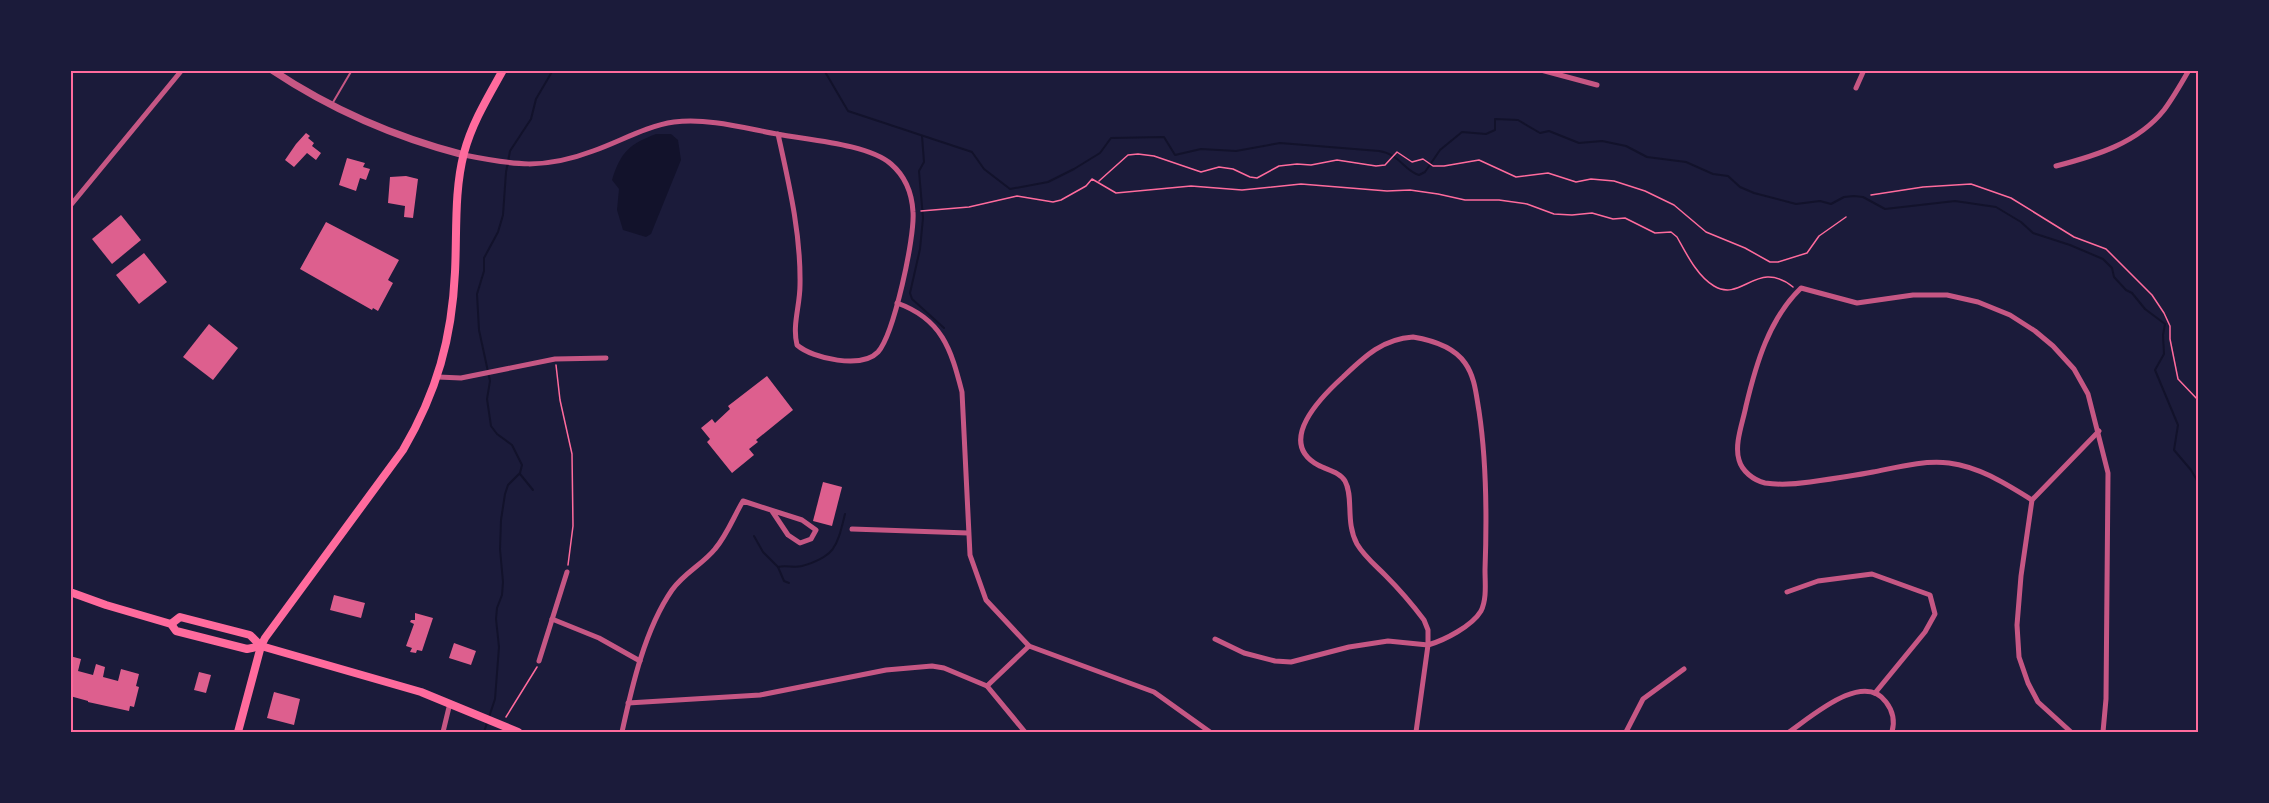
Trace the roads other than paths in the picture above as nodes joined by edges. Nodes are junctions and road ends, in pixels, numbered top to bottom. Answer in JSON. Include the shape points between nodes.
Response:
{"nodes":[{"id":1,"x":182,"y":70,"type":"edge"},
{"id":2,"x":272,"y":70,"type":"edge"},
{"id":3,"x":352,"y":70,"type":"edge"},
{"id":4,"x":503,"y":70,"type":"edge"},
{"id":5,"x":1541,"y":70,"type":"edge"},
{"id":6,"x":1864,"y":70,"type":"edge"},
{"id":7,"x":2189,"y":70,"type":"edge"},
{"id":8,"x":1597,"y":86,"type":"dead end"},
{"id":9,"x":1856,"y":88,"type":"dead end"},
{"id":10,"x":331,"y":106,"type":"junction"},
{"id":11,"x":778,"y":134,"type":"junction"},
{"id":12,"x":464,"y":155,"type":"junction"},
{"id":13,"x":2056,"y":166,"type":"dead end"},
{"id":14,"x":70,"y":206,"type":"edge"},
{"id":15,"x":897,"y":303,"type":"junction"},
{"id":16,"x":606,"y":358,"type":"dead end"},
{"id":17,"x":438,"y":377,"type":"junction"},
{"id":18,"x":2099,"y":432,"type":"junction"},
{"id":19,"x":2032,"y":500,"type":"junction"},
{"id":20,"x":771,"y":511,"type":"junction"},
{"id":21,"x":852,"y":529,"type":"dead end"},
{"id":22,"x":968,"y":532,"type":"junction"},
{"id":23,"x":567,"y":572,"type":"road end"},
{"id":24,"x":70,"y":592,"type":"edge"},
{"id":25,"x":1787,"y":592,"type":"dead end"},
{"id":26,"x":552,"y":619,"type":"junction"},
{"id":27,"x":171,"y":624,"type":"junction"},
{"id":28,"x":1215,"y":639,"type":"dead end"},
{"id":29,"x":1428,"y":645,"type":"junction"},
{"id":30,"x":261,"y":646,"type":"junction"},
{"id":31,"x":1029,"y":646,"type":"junction"},
{"id":32,"x":539,"y":661,"type":"road end"},
{"id":33,"x":640,"y":661,"type":"junction"},
{"id":34,"x":1684,"y":669,"type":"dead end"},
{"id":35,"x":987,"y":686,"type":"junction"},
{"id":36,"x":1875,"y":693,"type":"junction"},
{"id":37,"x":450,"y":703,"type":"junction"},
{"id":38,"x":628,"y":703,"type":"junction"},
{"id":39,"x":237,"y":732,"type":"edge"},
{"id":40,"x":443,"y":732,"type":"edge"},
{"id":41,"x":517,"y":732,"type":"edge"},
{"id":42,"x":622,"y":732,"type":"edge"},
{"id":43,"x":1025,"y":732,"type":"edge"},
{"id":44,"x":1210,"y":732,"type":"edge"},
{"id":45,"x":1416,"y":732,"type":"edge"},
{"id":46,"x":1626,"y":732,"type":"edge"},
{"id":47,"x":1789,"y":732,"type":"edge"},
{"id":48,"x":1892,"y":732,"type":"edge"},
{"id":49,"x":2071,"y":732,"type":"edge"},
{"id":50,"x":2103,"y":732,"type":"edge"}],
"edges":[{"from":1,"to":14,"type":"street"},
{"from":2,"to":10,"type":"street"},
{"from":3,"to":10,"type":"lane"},
{"from":4,"to":12,"type":"main road","via":[[472,128]]},
{"from":5,"to":8,"type":"street"},
{"from":6,"to":9,"type":"street"},
{"from":7,"to":13,"type":"street","via":[[2164,110],[2142,131],[2101,152]]},
{"from":10,"to":12,"type":"street","via":[[399,136]]},
{"from":11,"to":12,"type":"street","via":[[720,123],[674,122],[560,162],[518,165]]},
{"from":11,"to":15,"type":"street","via":[[842,145],[877,156],[891,164],[904,180],[914,222]]},
{"from":11,"to":15,"type":"street","via":[[796,231],[800,287],[797,345],[829,359],[868,358],[884,342]]},
{"from":12,"to":17,"type":"main road","via":[[452,311]]},
{"from":15,"to":22,"type":"street","via":[[918,311],[935,326],[956,368],[962,393]]},
{"from":16,"to":17,"type":"street","via":[[555,359],[461,378]]},
{"from":17,"to":30,"type":"main road","via":[[404,450]]},
{"from":18,"to":19,"type":"street"},
{"from":18,"to":19,"type":"street","via":[[2088,394],[2074,369],[2053,346],[2010,315],[1947,295],[1913,295],[1857,303],[1799,290],[1786,304],[1761,354],[1738,445],[1738,460],[1752,478],[1765,483],[1797,484],[1921,463],[1950,463],[1995,477]]},
{"from":18,"to":50,"type":"street","via":[[2108,473]]},
{"from":19,"to":49,"type":"street","via":[[2021,576],[2019,657],[2038,702]]},
{"from":20,"to":20,"type":"street","via":[[788,535],[800,543],[811,539],[816,530],[802,520]]},
{"from":20,"to":33,"type":"street","via":[[743,501],[717,547],[666,599]]},
{"from":21,"to":22,"type":"street"},
{"from":22,"to":31,"type":"street","via":[[970,555],[986,600]]},
{"from":23,"to":26,"type":"street"},
{"from":24,"to":27,"type":"main road"},
{"from":25,"to":36,"type":"street","via":[[1818,581],[1872,574],[1930,595],[1935,614],[1925,632]]},
{"from":26,"to":32,"type":"street"},
{"from":26,"to":33,"type":"street","via":[[599,638]]},
{"from":27,"to":30,"type":"main road","via":[[176,631],[247,649]]},
{"from":27,"to":30,"type":"main road","via":[[180,617],[250,635]]},
{"from":28,"to":29,"type":"street","via":[[1244,653],[1291,662],[1388,641]]},
{"from":29,"to":29,"type":"street","via":[[1424,620],[1357,544],[1349,520],[1346,482],[1307,456],[1300,439],[1304,422],[1336,384],[1375,348],[1403,338],[1425,339],[1441,345],[1464,361],[1475,387],[1485,449],[1488,525],[1484,604],[1469,623]]},
{"from":29,"to":45,"type":"street"},
{"from":30,"to":37,"type":"main road"},
{"from":30,"to":39,"type":"main road"},
{"from":31,"to":35,"type":"street"},
{"from":31,"to":44,"type":"street","via":[[1154,692]]},
{"from":33,"to":38,"type":"street"},
{"from":34,"to":46,"type":"street","via":[[1643,699]]},
{"from":35,"to":38,"type":"street","via":[[944,668],[919,666],[760,695]]},
{"from":35,"to":43,"type":"street"},
{"from":36,"to":47,"type":"street","via":[[1856,692],[1838,698]]},
{"from":36,"to":48,"type":"street","via":[[1890,706]]},
{"from":37,"to":40,"type":"street"},
{"from":37,"to":41,"type":"main road"},
{"from":38,"to":42,"type":"street"}]}
